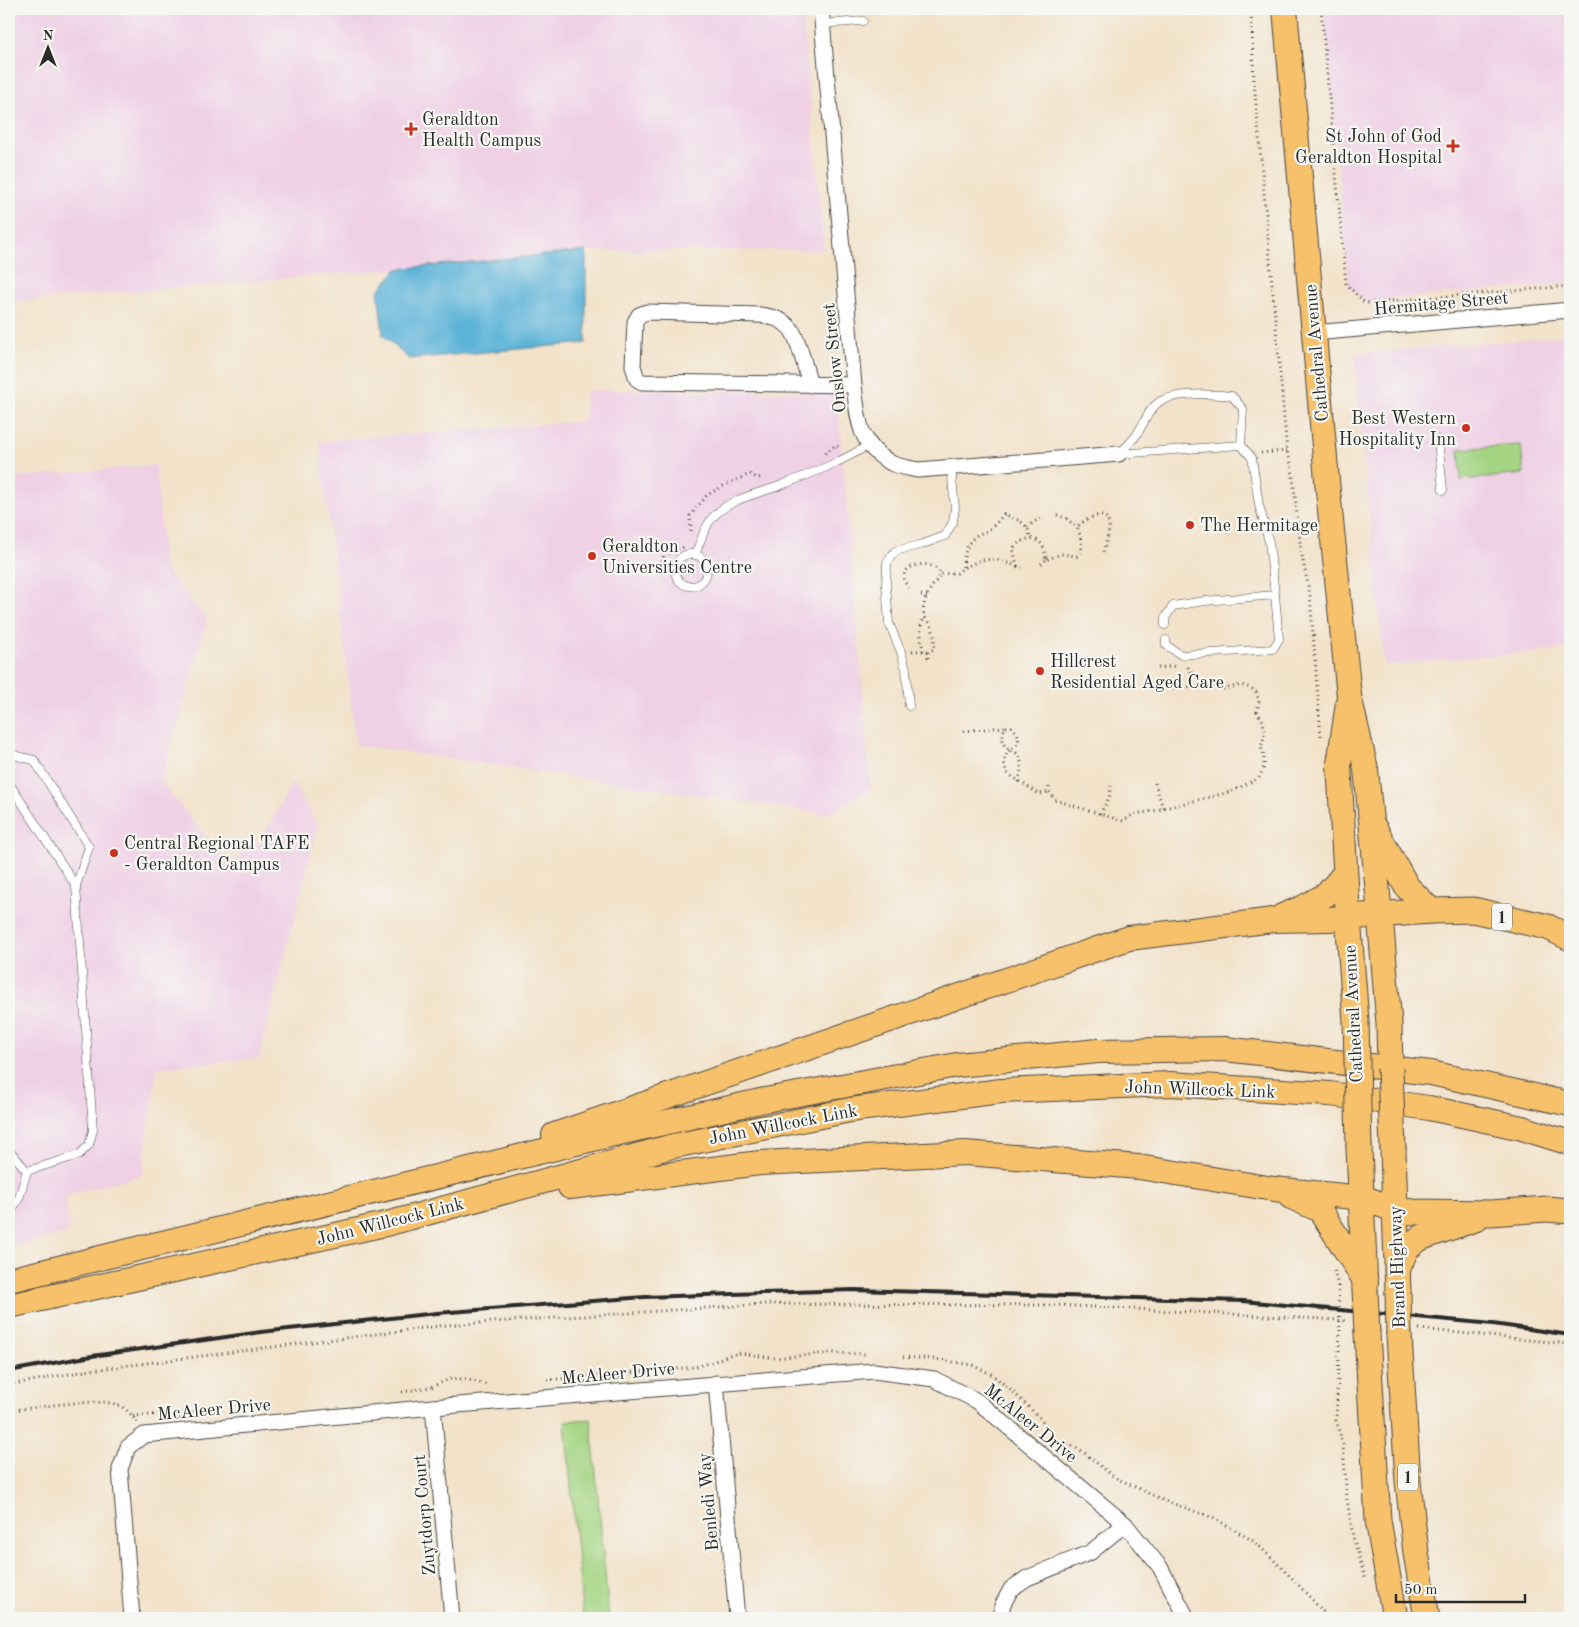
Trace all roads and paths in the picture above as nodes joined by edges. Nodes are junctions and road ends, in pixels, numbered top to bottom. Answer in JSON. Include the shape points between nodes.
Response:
{"nodes":[{"id":1,"x":821,"y":9,"type":"edge"},
{"id":2,"x":1250,"y":9,"type":"edge"},
{"id":3,"x":1285,"y":9,"type":"edge"},
{"id":4,"x":1322,"y":9,"type":"edge"},
{"id":5,"x":863,"y":21,"type":"dead end"},
{"id":6,"x":822,"y":24,"type":"junction"},
{"id":7,"x":1570,"y":286,"type":"edge"},
{"id":8,"x":1570,"y":310,"type":"edge"},
{"id":9,"x":1314,"y":333,"type":"junction"},
{"id":10,"x":810,"y":385,"type":"junction"},
{"id":11,"x":854,"y":385,"type":"junction"},
{"id":12,"x":1438,"y":440,"type":"dead end"},
{"id":13,"x":870,"y":444,"type":"junction"},
{"id":14,"x":1241,"y":445,"type":"junction"},
{"id":15,"x":1287,"y":451,"type":"junction"},
{"id":16,"x":1258,"y":453,"type":"dead end"},
{"id":17,"x":1118,"y":454,"type":"junction"},
{"id":18,"x":952,"y":468,"type":"junction"},
{"id":19,"x":1443,"y":490,"type":"dead end"},
{"id":20,"x":1058,"y":515,"type":"dead end"},
{"id":21,"x":1043,"y":516,"type":"dead end"},
{"id":22,"x":1027,"y":527,"type":"junction"},
{"id":23,"x":1077,"y":527,"type":"junction"},
{"id":24,"x":1030,"y":539,"type":"junction"},
{"id":25,"x":665,"y":552,"type":"dead end"},
{"id":26,"x":1103,"y":554,"type":"dead end"},
{"id":27,"x":695,"y":555,"type":"junction"},
{"id":28,"x":1046,"y":560,"type":"junction"},
{"id":29,"x":662,"y":562,"type":"dead end"},
{"id":30,"x":1041,"y":564,"type":"dead end"},
{"id":31,"x":1017,"y":566,"type":"junction"},
{"id":32,"x":963,"y":568,"type":"junction"},
{"id":33,"x":1022,"y":568,"type":"dead end"},
{"id":34,"x":941,"y":574,"type":"junction"},
{"id":35,"x":909,"y":588,"type":"dead end"},
{"id":36,"x":922,"y":595,"type":"dead end"},
{"id":37,"x":1275,"y":595,"type":"junction"},
{"id":38,"x":927,"y":596,"type":"junction"},
{"id":39,"x":925,"y":617,"type":"junction"},
{"id":40,"x":1165,"y":625,"type":"dead end"},
{"id":41,"x":1166,"y":640,"type":"dead end"},
{"id":42,"x":923,"y":651,"type":"junction"},
{"id":43,"x":901,"y":652,"type":"junction"},
{"id":44,"x":928,"y":652,"type":"junction"},
{"id":45,"x":928,"y":662,"type":"dead end"},
{"id":46,"x":1191,"y":672,"type":"dead end"},
{"id":47,"x":1192,"y":687,"type":"junction"},
{"id":48,"x":1160,"y":689,"type":"dead end"},
{"id":49,"x":1349,"y":696,"type":"junction"},
{"id":50,"x":909,"y":706,"type":"dead end"},
{"id":51,"x":1005,"y":727,"type":"junction"},
{"id":52,"x":964,"y":731,"type":"dead end"},
{"id":53,"x":1322,"y":740,"type":"dead end"},
{"id":54,"x":1012,"y":749,"type":"junction"},
{"id":55,"x":9,"y":754,"type":"edge"},
{"id":56,"x":1019,"y":782,"type":"junction"},
{"id":57,"x":9,"y":783,"type":"edge"},
{"id":58,"x":1155,"y":783,"type":"dead end"},
{"id":59,"x":1111,"y":786,"type":"dead end"},
{"id":60,"x":1049,"y":787,"type":"dead end"},
{"id":61,"x":1049,"y":792,"type":"junction"},
{"id":62,"x":1163,"y":808,"type":"junction"},
{"id":63,"x":1100,"y":814,"type":"junction"},
{"id":64,"x":1372,"y":824,"type":"junction"},
{"id":65,"x":1346,"y":873,"type":"junction"},
{"id":66,"x":76,"y":886,"type":"junction"},
{"id":67,"x":1431,"y":911,"type":"junction"},
{"id":68,"x":1380,"y":915,"type":"junction"},
{"id":69,"x":1348,"y":917,"type":"junction"},
{"id":70,"x":1273,"y":920,"type":"junction"},
{"id":71,"x":1570,"y":938,"type":"edge"},
{"id":72,"x":1570,"y":1104,"type":"edge"},
{"id":73,"x":1570,"y":1143,"type":"edge"},
{"id":74,"x":9,"y":1150,"type":"edge"},
{"id":75,"x":26,"y":1171,"type":"junction"},
{"id":76,"x":1274,"y":1189,"type":"junction"},
{"id":77,"x":1363,"y":1198,"type":"junction"},
{"id":78,"x":301,"y":1209,"type":"junction"},
{"id":79,"x":1396,"y":1210,"type":"junction"},
{"id":80,"x":1570,"y":1212,"type":"edge"},
{"id":81,"x":1491,"y":1213,"type":"junction"},
{"id":82,"x":9,"y":1215,"type":"edge"},
{"id":83,"x":390,"y":1223,"type":"junction"},
{"id":84,"x":9,"y":1280,"type":"edge"},
{"id":85,"x":1398,"y":1281,"type":"junction"},
{"id":86,"x":1366,"y":1285,"type":"junction"},
{"id":87,"x":1338,"y":1286,"type":"dead end"},
{"id":88,"x":9,"y":1306,"type":"edge"},
{"id":89,"x":1360,"y":1327,"type":"junction"},
{"id":90,"x":1406,"y":1332,"type":"junction"},
{"id":91,"x":1570,"y":1344,"type":"edge"},
{"id":92,"x":877,"y":1355,"type":"dead end"},
{"id":93,"x":896,"y":1356,"type":"dead end"},
{"id":94,"x":546,"y":1380,"type":"dead end"},
{"id":95,"x":716,"y":1383,"type":"junction"},
{"id":96,"x":9,"y":1385,"type":"edge"},
{"id":97,"x":494,"y":1385,"type":"dead end"},
{"id":98,"x":400,"y":1393,"type":"dead end"},
{"id":99,"x":433,"y":1408,"type":"junction"},
{"id":100,"x":9,"y":1411,"type":"edge"},
{"id":101,"x":212,"y":1411,"type":"dead end"},
{"id":102,"x":133,"y":1416,"type":"junction"},
{"id":103,"x":139,"y":1426,"type":"dead end"},
{"id":104,"x":1125,"y":1524,"type":"junction"},
{"id":105,"x":1367,"y":1583,"type":"dead end"},
{"id":106,"x":132,"y":1618,"type":"edge"},
{"id":107,"x":452,"y":1618,"type":"edge"},
{"id":108,"x":737,"y":1618,"type":"edge"},
{"id":109,"x":1002,"y":1618,"type":"edge"},
{"id":110,"x":1187,"y":1618,"type":"edge"},
{"id":111,"x":1329,"y":1618,"type":"edge"},
{"id":112,"x":1395,"y":1618,"type":"edge"},
{"id":113,"x":1427,"y":1618,"type":"edge"}],
"edges":[{"from":1,"to":6,"type":"street","name":"Onslow Street"},
{"from":2,"to":15,"type":"path"},
{"from":3,"to":9,"type":"main road","name":"Cathedral Avenue"},
{"from":4,"to":7,"type":"path","via":[[1348,288],[1367,303]]},
{"from":5,"to":6,"type":"lane"},
{"from":6,"to":11,"type":"street","name":"Onslow Street"},
{"from":8,"to":9,"type":"street","name":"Hermitage Street"},
{"from":9,"to":49,"type":"main road","name":"Cathedral Avenue"},
{"from":10,"to":10,"type":"street","via":[[791,329],[776,318],[647,312],[639,315],[635,322],[633,366],[637,379],[642,382]]},
{"from":10,"to":11,"type":"street"},
{"from":11,"to":13,"type":"street","name":"Onslow Street","via":[[862,434]]},
{"from":12,"to":19,"type":"lane"},
{"from":13,"to":18,"type":"street","name":"Onslow Street","via":[[892,463],[918,470]]},
{"from":13,"to":27,"type":"lane","via":[[841,461],[740,499],[725,508],[713,517]]},
{"from":14,"to":17,"type":"lane"},
{"from":14,"to":17,"type":"lane","via":[[1244,409],[1232,396],[1181,395],[1158,402],[1135,438]]},
{"from":14,"to":37,"type":"lane","via":[[1252,458],[1269,542]]},
{"from":15,"to":16,"type":"path"},
{"from":15,"to":53,"type":"path","via":[[1292,468],[1300,551],[1310,595]]},
{"from":17,"to":18,"type":"street","name":"Onslow Street"},
{"from":18,"to":43,"type":"lane","via":[[955,508],[953,522],[945,536],[895,551],[887,563],[889,623]]},
{"from":20,"to":23,"type":"path"},
{"from":21,"to":22,"type":"path"},
{"from":22,"to":24,"type":"path"},
{"from":22,"to":32,"type":"path","via":[[1004,514],[967,545]]},
{"from":23,"to":26,"type":"path","via":[[1096,515],[1107,519],[1109,526]]},
{"from":23,"to":28,"type":"path","via":[[1082,552],[1077,556],[1061,554]]},
{"from":24,"to":28,"type":"path","via":[[1040,541],[1044,546]]},
{"from":24,"to":31,"type":"path","via":[[1013,548]]},
{"from":25,"to":29,"type":"path"},
{"from":27,"to":27,"type":"lane","via":[[705,562],[707,574],[700,584],[688,586],[678,579],[676,567],[683,557]]},
{"from":28,"to":30,"type":"path"},
{"from":31,"to":32,"type":"path","via":[[994,559],[981,560]]},
{"from":31,"to":33,"type":"path"},
{"from":32,"to":34,"type":"path","via":[[957,573]]},
{"from":34,"to":35,"type":"path","via":[[930,565],[910,567],[905,572],[904,581]]},
{"from":34,"to":38,"type":"path"},
{"from":36,"to":38,"type":"path"},
{"from":37,"to":40,"type":"lane","via":[[1173,606],[1165,618]]},
{"from":37,"to":41,"type":"lane","via":[[1278,640],[1273,649],[1181,655],[1166,646]]},
{"from":38,"to":39,"type":"path"},
{"from":39,"to":42,"type":"path","via":[[920,635]]},
{"from":39,"to":44,"type":"path","via":[[935,640],[934,650]]},
{"from":42,"to":43,"type":"path"},
{"from":42,"to":44,"type":"path"},
{"from":43,"to":50,"type":"lane"},
{"from":44,"to":45,"type":"path"},
{"from":46,"to":47,"type":"path"},
{"from":47,"to":48,"type":"path"},
{"from":47,"to":62,"type":"path","via":[[1225,689],[1241,685],[1256,692],[1259,701],[1257,712],[1263,720],[1265,734],[1261,747],[1264,767],[1259,778],[1230,792]]},
{"from":49,"to":64,"type":"main road","name":"Cathedral Avenue","via":[[1366,769]]},
{"from":49,"to":65,"type":"main road","name":"Cathedral Avenue","via":[[1339,764]]},
{"from":51,"to":52,"type":"path"},
{"from":51,"to":54,"type":"path","via":[[1003,741]]},
{"from":51,"to":54,"type":"path","via":[[1017,731],[1019,740]]},
{"from":54,"to":56,"type":"path","via":[[1021,760]]},
{"from":54,"to":56,"type":"path","via":[[1007,752],[1004,762],[1006,773]]},
{"from":55,"to":66,"type":"lane","via":[[34,760],[89,847]]},
{"from":56,"to":61,"type":"path","via":[[1039,794]]},
{"from":57,"to":66,"type":"lane"},
{"from":58,"to":62,"type":"path"},
{"from":59,"to":63,"type":"path","via":[[1109,798]]},
{"from":60,"to":61,"type":"path"},
{"from":61,"to":63,"type":"path","via":[[1055,800]]},
{"from":62,"to":63,"type":"path","via":[[1134,814],[1123,821]]},
{"from":64,"to":67,"type":"highway","via":[[1406,887]]},
{"from":64,"to":68,"type":"main road","name":"Cathedral Avenue"},
{"from":65,"to":69,"type":"main road","name":"Cathedral Avenue"},
{"from":65,"to":70,"type":"main road","via":[[1327,894]]},
{"from":66,"to":75,"type":"lane","via":[[93,1130],[89,1145],[78,1155]]},
{"from":67,"to":68,"type":"highway","number":"1"},
{"from":67,"to":71,"type":"highway","number":"1","via":[[1473,910],[1548,927]]},
{"from":68,"to":69,"type":"highway","number":"1"},
{"from":68,"to":79,"type":"highway","name":"Brand Highway","number":"1","bridge":true,"via":[[1389,1024]]},
{"from":69,"to":70,"type":"main road"},
{"from":69,"to":77,"type":"highway","name":"Cathedral Avenue","number":"1","bridge":true},
{"from":70,"to":78,"type":"main road","via":[[1129,938],[547,1137]]},
{"from":72,"to":78,"type":"main road","name":"John Willcock Link","via":[[1431,1073],[1225,1049],[1098,1051],[957,1065],[765,1100]]},
{"from":73,"to":83,"type":"main road","name":"John Willcock Link","via":[[1522,1128],[1430,1108],[1330,1094],[1170,1084],[1002,1091],[850,1110],[669,1147]]},
{"from":74,"to":75,"type":"lane"},
{"from":75,"to":82,"type":"lane","via":[[20,1198]]},
{"from":76,"to":77,"type":"main road"},
{"from":76,"to":83,"type":"main road","via":[[1139,1166],[966,1153],[760,1162],[580,1185]]},
{"from":76,"to":86,"type":"main road","via":[[1320,1210]]},
{"from":77,"to":79,"type":"highway"},
{"from":77,"to":86,"type":"highway","name":"Cathedral Avenue","number":"1"},
{"from":78,"to":84,"type":"main road","name":"John Willcock Link"},
{"from":79,"to":81,"type":"highway","number":"1"},
{"from":79,"to":85,"type":"highway","name":"Brand Highway","number":"1"},
{"from":80,"to":81,"type":"highway","number":"1","via":[[1547,1209]]},
{"from":81,"to":85,"type":"highway","number":"1","via":[[1420,1238],[1406,1249]]},
{"from":83,"to":88,"type":"main road","name":"John Willcock Link"},
{"from":85,"to":90,"type":"highway","name":"Brand Highway","number":"1","bridge":true},
{"from":86,"to":89,"type":"highway","name":"Cathedral Avenue","number":"1","bridge":true},
{"from":87,"to":105,"type":"path","bridge":true,"via":[[1340,1330],[1336,1420],[1343,1445],[1352,1537]]},
{"from":89,"to":96,"type":"path","via":[[1323,1319],[1057,1305],[766,1304],[447,1325],[91,1370]]},
{"from":89,"to":112,"type":"highway","name":"Brand Highway","number":"1","via":[[1378,1520]]},
{"from":90,"to":91,"type":"path"},
{"from":90,"to":113,"type":"highway","name":"Brand Highway","number":"1","via":[[1408,1481]]},
{"from":92,"to":94,"type":"path","via":[[831,1353],[773,1358],[741,1353],[695,1367]]},
{"from":93,"to":111,"type":"path","via":[[972,1365],[993,1375],[1041,1419],[1053,1436],[1082,1451],[1114,1476],[1163,1500],[1214,1518],[1255,1542]]},
{"from":95,"to":99,"type":"street","name":"McAleer Drive"},
{"from":95,"to":104,"type":"street","name":"McAleer Drive","via":[[874,1371],[934,1379],[978,1401]]},
{"from":95,"to":108,"type":"street","name":"Benledi Way"},
{"from":97,"to":98,"type":"path","via":[[450,1379],[431,1387]]},
{"from":99,"to":106,"type":"street","name":"McAleer Drive","via":[[144,1435],[128,1447],[120,1468]]},
{"from":99,"to":107,"type":"street","name":"Zuytdorp Court"},
{"from":100,"to":102,"type":"path","via":[[98,1402],[117,1404]]},
{"from":101,"to":102,"type":"path"},
{"from":102,"to":103,"type":"path"},
{"from":104,"to":109,"type":"street","via":[[1091,1552],[1027,1578],[1011,1589],[1002,1606]]},
{"from":104,"to":110,"type":"street","name":"McAleer Drive","via":[[1160,1567]]}]}
